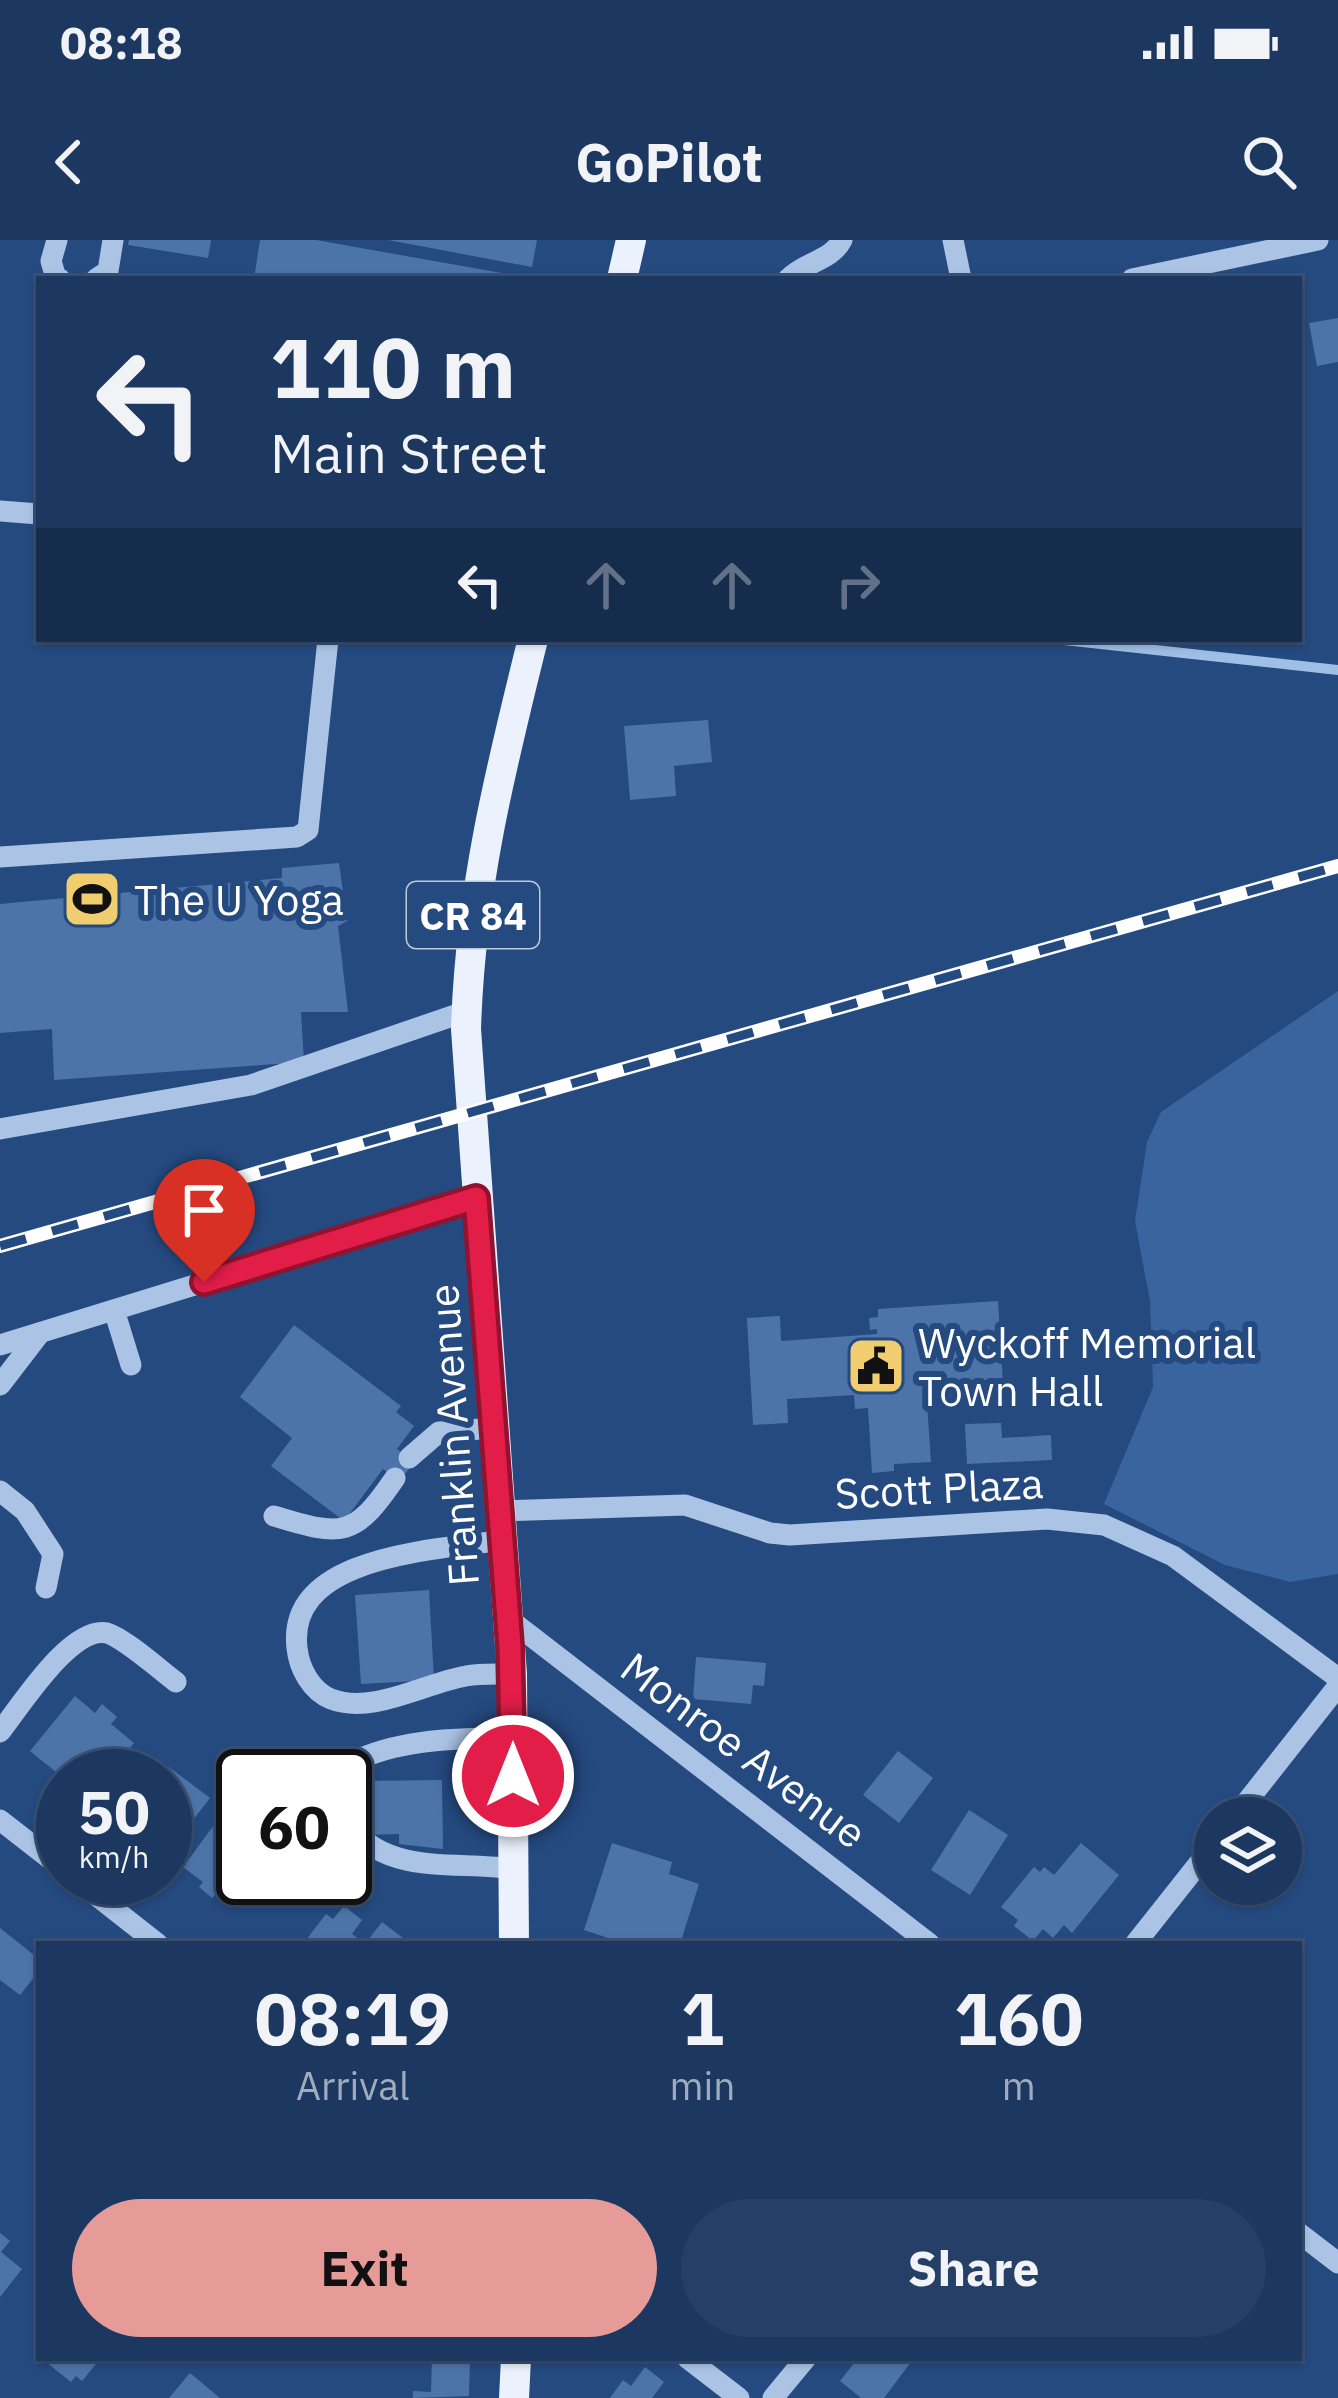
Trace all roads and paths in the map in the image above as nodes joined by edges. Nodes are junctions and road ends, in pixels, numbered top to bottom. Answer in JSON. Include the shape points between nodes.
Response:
{"nodes":[{"id":1,"x":57,"y":240,"type":"edge"},
{"id":2,"x":113,"y":240,"type":"edge"},
{"id":3,"x":631,"y":240,"type":"edge"},
{"id":4,"x":842,"y":240,"type":"edge"},
{"id":5,"x":953,"y":240,"type":"edge"},
{"id":6,"x":1318,"y":240,"type":"edge"},
{"id":7,"x":55,"y":276,"type":"edge"},
{"id":8,"x":100,"y":276,"type":"edge"},
{"id":9,"x":623,"y":276,"type":"edge"},
{"id":10,"x":791,"y":276,"type":"edge"},
{"id":11,"x":960,"y":276,"type":"edge"},
{"id":12,"x":1146,"y":276,"type":"edge"},
{"id":13,"x":0,"y":511,"type":"edge"},
{"id":14,"x":36,"y":514,"type":"edge"},
{"id":15,"x":328,"y":642,"type":"edge"},
{"id":16,"x":532,"y":642,"type":"edge"},
{"id":17,"x":0,"y":857,"type":"edge"},
{"id":18,"x":467,"y":1010,"type":"junction"},
{"id":19,"x":0,"y":1129,"type":"edge"},
{"id":20,"x":476,"y":1198,"type":"junction"},
{"id":21,"x":114,"y":1310,"type":"junction"},
{"id":22,"x":41,"y":1332,"type":"junction"},
{"id":23,"x":0,"y":1345,"type":"edge"},
{"id":24,"x":131,"y":1365,"type":"dead end"},
{"id":25,"x":0,"y":1385,"type":"edge"},
{"id":26,"x":495,"y":1428,"type":"junction"},
{"id":27,"x":409,"y":1458,"type":"dead end"},
{"id":28,"x":395,"y":1478,"type":"dead end"},
{"id":29,"x":0,"y":1491,"type":"edge"},
{"id":30,"x":274,"y":1516,"type":"dead end"},
{"id":31,"x":502,"y":1526,"type":"junction"},
{"id":32,"x":46,"y":1588,"type":"dead end"},
{"id":33,"x":508,"y":1619,"type":"junction"},
{"id":34,"x":512,"y":1674,"type":"junction"},
{"id":35,"x":176,"y":1682,"type":"dead end"},
{"id":36,"x":1338,"y":1682,"type":"edge"},
{"id":37,"x":0,"y":1732,"type":"edge"},
{"id":38,"x":513,"y":1737,"type":"junction"},
{"id":39,"x":372,"y":1756,"type":"edge"},
{"id":40,"x":1250,"y":1797,"type":"edge"},
{"id":41,"x":0,"y":1820,"type":"edge"},
{"id":42,"x":372,"y":1845,"type":"edge"},
{"id":43,"x":36,"y":1848,"type":"edge"},
{"id":44,"x":514,"y":1869,"type":"junction"},
{"id":45,"x":1194,"y":1870,"type":"edge"},
{"id":46,"x":108,"y":1905,"type":"edge"},
{"id":47,"x":154,"y":1941,"type":"edge"},
{"id":48,"x":514,"y":1941,"type":"edge"},
{"id":49,"x":926,"y":1941,"type":"edge"},
{"id":50,"x":1137,"y":1941,"type":"edge"},
{"id":51,"x":1302,"y":2235,"type":"edge"},
{"id":52,"x":1338,"y":2263,"type":"edge"},
{"id":53,"x":516,"y":2361,"type":"edge"},
{"id":54,"x":690,"y":2361,"type":"edge"},
{"id":55,"x":804,"y":2361,"type":"edge"},
{"id":56,"x":725,"y":2394,"type":"edge"},
{"id":57,"x":514,"y":2398,"type":"edge"},
{"id":58,"x":773,"y":2398,"type":"edge"}],
"edges":[{"from":1,"to":7,"type":"street"},
{"from":2,"to":8,"type":"street"},
{"from":3,"to":9,"type":"main road"},
{"from":4,"to":10,"type":"street"},
{"from":5,"to":11,"type":"street"},
{"from":6,"to":12,"type":"street"},
{"from":13,"to":14,"type":"street"},
{"from":15,"to":17,"type":"street","via":[[308,830],[297,837]]},
{"from":16,"to":18,"type":"main road","name":"Franklin Avenue","number":"CR 84","via":[[485,836]]},
{"from":18,"to":19,"type":"street","via":[[251,1085]]},
{"from":18,"to":20,"type":"main road","name":"Franklin Avenue","number":"CR 84"},
{"from":20,"to":21,"type":"street"},
{"from":20,"to":26,"type":"main road","name":"Franklin Avenue","number":"CR 84"},
{"from":21,"to":22,"type":"street"},
{"from":21,"to":24,"type":"street"},
{"from":22,"to":23,"type":"street"},
{"from":22,"to":25,"type":"street"},
{"from":26,"to":27,"type":"street","via":[[439,1432]]},
{"from":26,"to":31,"type":"main road","name":"Franklin Avenue","number":"CR 84"},
{"from":28,"to":30,"type":"street","via":[[375,1508],[346,1529]]},
{"from":29,"to":32,"type":"street","via":[[25,1511],[53,1554]]},
{"from":31,"to":33,"type":"main road","name":"Franklin Avenue","number":"CR 84"},
{"from":31,"to":34,"type":"street","name":"Scott Plaza","via":[[338,1576],[300,1616],[297,1649],[312,1685],[333,1700]]},
{"from":31,"to":36,"type":"street","name":"Scott Plaza","via":[[685,1505],[790,1535],[1047,1519],[1104,1525],[1173,1556]]},
{"from":33,"to":34,"type":"main road","name":"Franklin Avenue","number":"CR 84"},
{"from":33,"to":49,"type":"street","name":"Monroe Avenue"},
{"from":34,"to":38,"type":"main road","name":"Franklin Avenue","number":"CR 84"},
{"from":35,"to":37,"type":"street","via":[[108,1633],[88,1634],[66,1649]]},
{"from":36,"to":40,"type":"street"},
{"from":38,"to":39,"type":"street"},
{"from":38,"to":44,"type":"main road","name":"Franklin Avenue","number":"CR 84"},
{"from":41,"to":43,"type":"street"},
{"from":42,"to":44,"type":"street","via":[[404,1861]]},
{"from":44,"to":48,"type":"main road","name":"Franklin Avenue","number":"CR 84"},
{"from":45,"to":50,"type":"street"},
{"from":46,"to":47,"type":"street"},
{"from":51,"to":52,"type":"street"},
{"from":53,"to":57,"type":"main road"},
{"from":54,"to":56,"type":"street"},
{"from":55,"to":58,"type":"street"}]}
